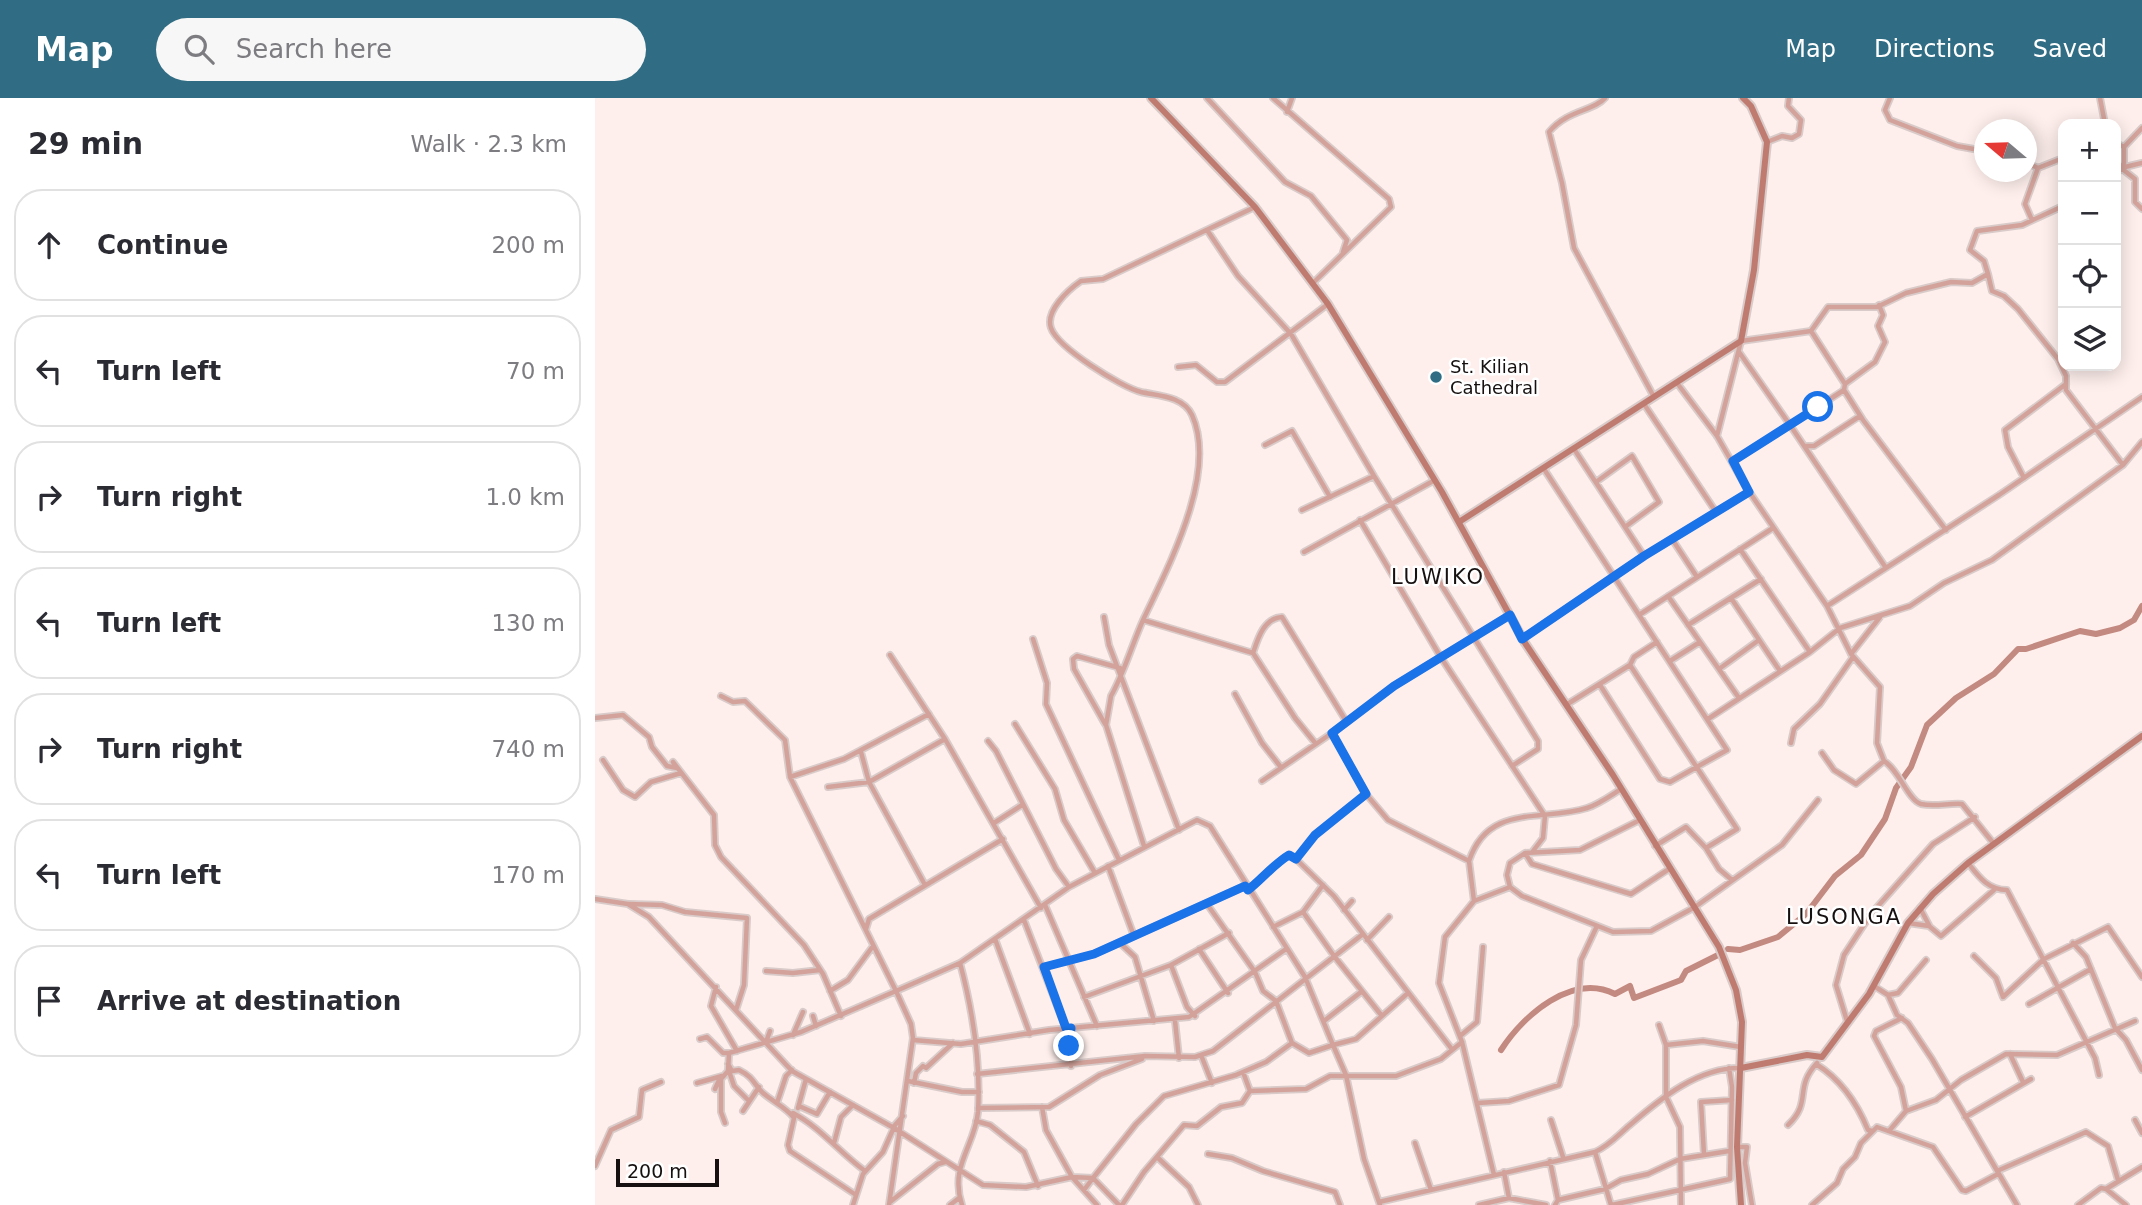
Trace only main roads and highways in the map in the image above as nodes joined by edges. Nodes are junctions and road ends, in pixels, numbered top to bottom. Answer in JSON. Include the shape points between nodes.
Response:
{"nodes":[{"id":1,"x":1151,"y":98,"type":"edge"},
{"id":2,"x":1743,"y":98,"type":"edge"},
{"id":3,"x":1459,"y":522,"type":"junction"},
{"id":4,"x":2142,"y":736,"type":"edge"},
{"id":5,"x":1741,"y":1068,"type":"junction"},
{"id":6,"x":1741,"y":1205,"type":"edge"}],
"edges":[{"from":1,"to":3,"type":"main road","via":[[1255,207],[1313,283]]},
{"from":2,"to":3,"type":"main road","via":[[1767,142],[1754,270],[1738,346]]},
{"from":3,"to":5,"type":"main road","via":[[1522,639],[1719,947],[1736,990],[1742,1022]]},
{"from":4,"to":5,"type":"main road","via":[[1968,863],[1920,908],[1822,1057],[1807,1055]]},
{"from":5,"to":6,"type":"main road","via":[[1737,1147]]}]}
